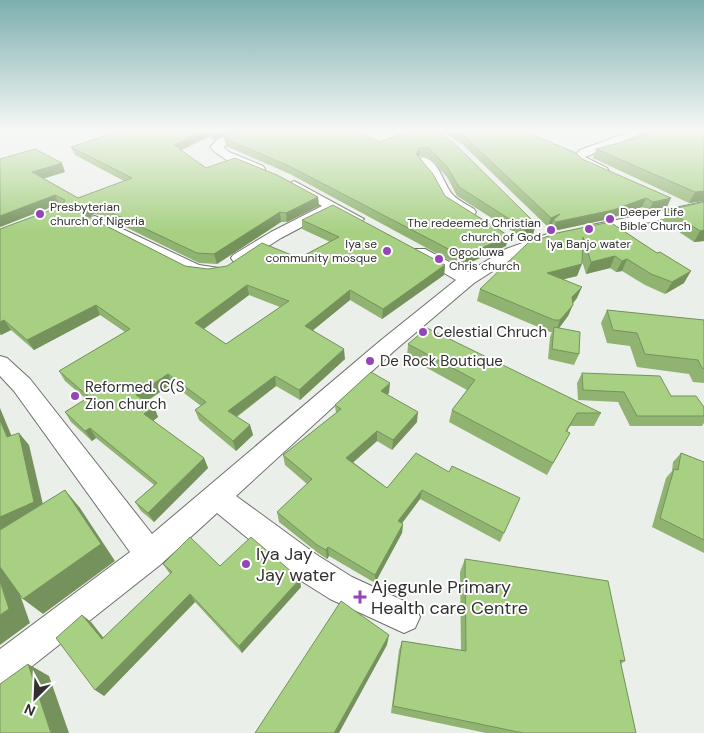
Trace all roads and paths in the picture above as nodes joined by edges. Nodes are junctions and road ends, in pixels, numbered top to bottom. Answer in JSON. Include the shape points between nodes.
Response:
{"nodes":[{"id":1,"x":245,"y":163,"type":"edge"},
{"id":2,"x":425,"y":163,"type":"edge"},
{"id":3,"x":584,"y":163,"type":"edge"},
{"id":4,"x":618,"y":178,"type":"edge"},
{"id":5,"x":686,"y":205,"type":"edge"},
{"id":6,"x":333,"y":206,"type":"junction"},
{"id":7,"x":479,"y":218,"type":"edge"},
{"id":8,"x":95,"y":220,"type":"edge"},
{"id":9,"x":366,"y":224,"type":"edge"},
{"id":10,"x":408,"y":247,"type":"edge"},
{"id":11,"x":468,"y":278,"type":"junction"},
{"id":12,"x":0,"y":363,"type":"edge"},
{"id":13,"x":217,"y":497,"type":"junction"},
{"id":14,"x":150,"y":555,"type":"junction"},
{"id":15,"x":404,"y":617,"type":"dead end"},
{"id":16,"x":0,"y":670,"type":"edge"}],
"edges":[{"from":1,"to":6,"type":"street"},
{"from":2,"to":7,"type":"street","via":[[450,200]]},
{"from":3,"to":4,"type":"street"},
{"from":5,"to":11,"type":"street","via":[[542,232],[515,243]]},
{"from":6,"to":8,"type":"street","via":[[276,235],[222,270],[211,272],[195,270]]},
{"from":6,"to":9,"type":"street"},
{"from":10,"to":11,"type":"street"},
{"from":11,"to":13,"type":"street"},
{"from":12,"to":14,"type":"street","via":[[22,385]]},
{"from":13,"to":14,"type":"street"},
{"from":13,"to":15,"type":"street","via":[[306,566],[341,588]]},
{"from":14,"to":16,"type":"street"}]}
